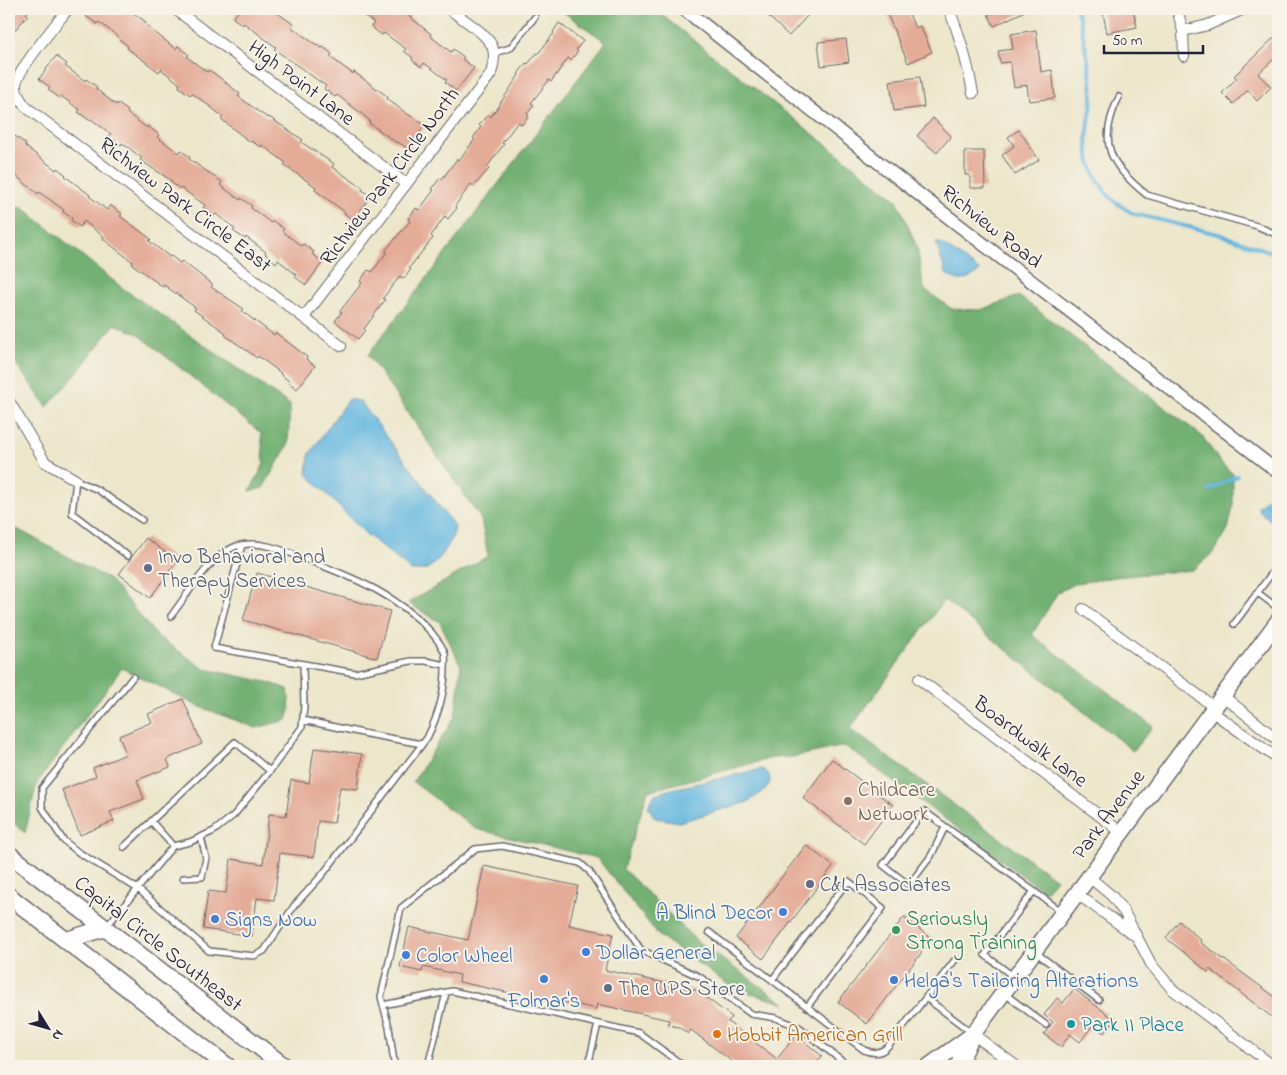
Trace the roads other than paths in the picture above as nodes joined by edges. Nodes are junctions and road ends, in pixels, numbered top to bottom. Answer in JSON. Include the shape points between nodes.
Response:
{"nodes":[{"id":1,"x":68,"y":9,"type":"edge"},
{"id":2,"x":175,"y":9,"type":"edge"},
{"id":3,"x":449,"y":9,"type":"edge"},
{"id":4,"x":684,"y":9,"type":"edge"},
{"id":5,"x":949,"y":9,"type":"edge"},
{"id":6,"x":1177,"y":9,"type":"edge"},
{"id":7,"x":1244,"y":9,"type":"edge"},
{"id":8,"x":535,"y":17,"type":"dead end"},
{"id":9,"x":1183,"y":31,"type":"junction"},
{"id":10,"x":494,"y":53,"type":"junction"},
{"id":11,"x":1184,"y":56,"type":"dead end"},
{"id":12,"x":973,"y":93,"type":"dead end"},
{"id":13,"x":1118,"y":97,"type":"dead end"},
{"id":14,"x":406,"y":184,"type":"junction"},
{"id":15,"x":1278,"y":235,"type":"edge"},
{"id":16,"x":304,"y":318,"type":"junction"},
{"id":17,"x":341,"y":346,"type":"dead end"},
{"id":18,"x":9,"y":401,"type":"edge"},
{"id":19,"x":1278,"y":472,"type":"edge"},
{"id":20,"x":76,"y":480,"type":"junction"},
{"id":21,"x":142,"y":520,"type":"dead end"},
{"id":22,"x":242,"y":545,"type":"junction"},
{"id":23,"x":128,"y":556,"type":"dead end"},
{"id":24,"x":1278,"y":565,"type":"edge"},
{"id":25,"x":1258,"y":593,"type":"junction"},
{"id":26,"x":1278,"y":608,"type":"edge"},
{"id":27,"x":1083,"y":609,"type":"dead end"},
{"id":28,"x":171,"y":616,"type":"dead end"},
{"id":29,"x":1278,"y":621,"type":"edge"},
{"id":30,"x":1234,"y":624,"type":"dead end"},
{"id":31,"x":303,"y":664,"type":"junction"},
{"id":32,"x":445,"y":665,"type":"junction"},
{"id":33,"x":133,"y":677,"type":"dead end"},
{"id":34,"x":919,"y":680,"type":"dead end"},
{"id":35,"x":1216,"y":705,"type":"junction"},
{"id":36,"x":303,"y":720,"type":"junction"},
{"id":37,"x":1278,"y":740,"type":"edge"},
{"id":38,"x":422,"y":744,"type":"junction"},
{"id":39,"x":1278,"y":759,"type":"edge"},
{"id":40,"x":270,"y":771,"type":"junction"},
{"id":41,"x":151,"y":821,"type":"junction"},
{"id":42,"x":945,"y":826,"type":"junction"},
{"id":43,"x":1121,"y":832,"type":"junction"},
{"id":44,"x":202,"y":837,"type":"junction"},
{"id":45,"x":173,"y":846,"type":"junction"},
{"id":46,"x":124,"y":847,"type":"dead end"},
{"id":47,"x":9,"y":854,"type":"edge"},
{"id":48,"x":1088,"y":876,"type":"junction"},
{"id":49,"x":183,"y":878,"type":"dead end"},
{"id":50,"x":138,"y":889,"type":"junction"},
{"id":51,"x":1034,"y":891,"type":"junction"},
{"id":52,"x":1076,"y":893,"type":"junction"},
{"id":53,"x":9,"y":896,"type":"edge"},
{"id":54,"x":1062,"y":912,"type":"junction"},
{"id":55,"x":105,"y":928,"type":"junction"},
{"id":56,"x":709,"y":932,"type":"dead end"},
{"id":57,"x":1136,"y":937,"type":"junction"},
{"id":58,"x":67,"y":940,"type":"junction"},
{"id":59,"x":1034,"y":951,"type":"junction"},
{"id":60,"x":955,"y":960,"type":"dead end"},
{"id":61,"x":1014,"y":978,"type":"junction"},
{"id":62,"x":772,"y":980,"type":"junction"},
{"id":63,"x":446,"y":992,"type":"junction"},
{"id":64,"x":1003,"y":992,"type":"junction"},
{"id":65,"x":926,"y":998,"type":"junction"},
{"id":66,"x":1099,"y":1000,"type":"dead end"},
{"id":67,"x":383,"y":1005,"type":"junction"},
{"id":68,"x":807,"y":1007,"type":"junction"},
{"id":69,"x":598,"y":1024,"type":"junction"},
{"id":70,"x":1046,"y":1025,"type":"dead end"},
{"id":71,"x":973,"y":1034,"type":"junction"},
{"id":72,"x":227,"y":1066,"type":"edge"},
{"id":73,"x":284,"y":1066,"type":"edge"},
{"id":74,"x":393,"y":1066,"type":"edge"},
{"id":75,"x":428,"y":1066,"type":"edge"},
{"id":76,"x":588,"y":1066,"type":"edge"},
{"id":77,"x":684,"y":1066,"type":"edge"},
{"id":78,"x":848,"y":1066,"type":"edge"},
{"id":79,"x":929,"y":1066,"type":"edge"},
{"id":80,"x":958,"y":1066,"type":"edge"},
{"id":81,"x":1016,"y":1066,"type":"edge"},
{"id":82,"x":1273,"y":1066,"type":"edge"}],
"edges":[{"from":1,"to":16,"type":"street","name":"Richview Park Circle East","via":[[21,71],[16,86],[20,99]]},
{"from":2,"to":14,"type":"street","name":"High Point Lane"},
{"from":3,"to":10,"type":"street","via":[[487,39]]},
{"from":4,"to":19,"type":"street","name":"Richview Road"},
{"from":5,"to":12,"type":"street","via":[[959,32]]},
{"from":6,"to":9,"type":"street"},
{"from":7,"to":9,"type":"street","via":[[1208,25]]},
{"from":8,"to":10,"type":"lane","via":[[510,48]]},
{"from":9,"to":11,"type":"street"},
{"from":10,"to":14,"type":"street","name":"Richview Park Circle North","via":[[491,74]]},
{"from":13,"to":15,"type":"lane","via":[[1110,114],[1108,145],[1114,160],[1134,184],[1147,195]]},
{"from":14,"to":16,"type":"street","name":"Richview Park Circle North"},
{"from":16,"to":17,"type":"street","name":"Richview Park Circle East"},
{"from":18,"to":20,"type":"street","via":[[44,462]]},
{"from":20,"to":21,"type":"lane","via":[[98,490]]},
{"from":20,"to":23,"type":"lane","via":[[72,513]]},
{"from":22,"to":28,"type":"lane","via":[[215,558]]},
{"from":22,"to":31,"type":"lane","via":[[214,648]]},
{"from":22,"to":32,"type":"lane","via":[[272,546],[361,581],[395,601],[419,619],[438,640],[445,654]]},
{"from":24,"to":25,"type":"lane"},
{"from":25,"to":26,"type":"lane"},
{"from":25,"to":30,"type":"lane"},
{"from":27,"to":35,"type":"street"},
{"from":29,"to":35,"type":"main road","name":"Park Avenue"},
{"from":31,"to":32,"type":"lane","via":[[355,674],[411,661]]},
{"from":31,"to":36,"type":"lane"},
{"from":32,"to":38,"type":"lane","via":[[445,688],[437,717]]},
{"from":33,"to":50,"type":"lane","via":[[42,788],[42,806],[63,840]]},
{"from":34,"to":43,"type":"street","name":"Boardwalk Lane"},
{"from":35,"to":37,"type":"street"},
{"from":35,"to":39,"type":"street"},
{"from":35,"to":43,"type":"main road","name":"Park Avenue"},
{"from":36,"to":38,"type":"lane"},
{"from":36,"to":40,"type":"lane","via":[[302,727]]},
{"from":38,"to":50,"type":"lane","via":[[294,906],[264,951],[254,956],[209,951]]},
{"from":40,"to":41,"type":"lane","via":[[235,742]]},
{"from":40,"to":44,"type":"lane","via":[[234,815]]},
{"from":41,"to":45,"type":"lane"},
{"from":41,"to":46,"type":"lane"},
{"from":42,"to":42,"type":"lane","via":[[931,856],[909,885],[883,865],[924,811]]},
{"from":42,"to":51,"type":"lane"},
{"from":43,"to":48,"type":"main road","name":"Park Avenue"},
{"from":44,"to":45,"type":"lane"},
{"from":44,"to":49,"type":"lane","via":[[206,858],[202,877]]},
{"from":45,"to":50,"type":"lane"},
{"from":47,"to":55,"type":"main road","name":"Capital Circle Southeast"},
{"from":48,"to":52,"type":"main road","name":"Park Avenue"},
{"from":48,"to":57,"type":"street","via":[[1112,896]]},
{"from":50,"to":55,"type":"lane"},
{"from":51,"to":54,"type":"lane"},
{"from":51,"to":61,"type":"lane","via":[[985,955]]},
{"from":52,"to":54,"type":"main road","name":"Park Avenue"},
{"from":52,"to":57,"type":"street"},
{"from":53,"to":58,"type":"main road"},
{"from":54,"to":59,"type":"main road","name":"Park Avenue"},
{"from":55,"to":58,"type":"main road"},
{"from":55,"to":73,"type":"main road","name":"Capital Circle Southeast"},
{"from":56,"to":62,"type":"lane"},
{"from":57,"to":82,"type":"street","via":[[1151,964],[1172,989]]},
{"from":58,"to":72,"type":"main road"},
{"from":59,"to":61,"type":"main road","name":"Park Avenue"},
{"from":59,"to":66,"type":"lane"},
{"from":60,"to":65,"type":"lane"},
{"from":61,"to":64,"type":"main road","name":"Park Avenue"},
{"from":62,"to":68,"type":"lane"},
{"from":62,"to":68,"type":"lane","via":[[848,881],[855,886],[883,908]]},
{"from":63,"to":67,"type":"lane"},
{"from":63,"to":69,"type":"lane"},
{"from":63,"to":75,"type":"lane"},
{"from":64,"to":70,"type":"lane"},
{"from":64,"to":71,"type":"main road","name":"Park Avenue"},
{"from":65,"to":68,"type":"lane","via":[[885,1050],[875,1053],[864,1050]]},
{"from":65,"to":71,"type":"lane"},
{"from":67,"to":74,"type":"lane"},
{"from":67,"to":78,"type":"lane","via":[[381,997],[401,908],[476,849],[502,846],[580,863],[590,871],[640,950],[700,978],[751,1014],[776,1018],[798,1028]]},
{"from":69,"to":76,"type":"lane"},
{"from":69,"to":77,"type":"lane","via":[[638,1033]]},
{"from":71,"to":79,"type":"main road","name":"Park Avenue"},
{"from":71,"to":80,"type":"main road","name":"Park Avenue"},
{"from":71,"to":81,"type":"street"}]}
